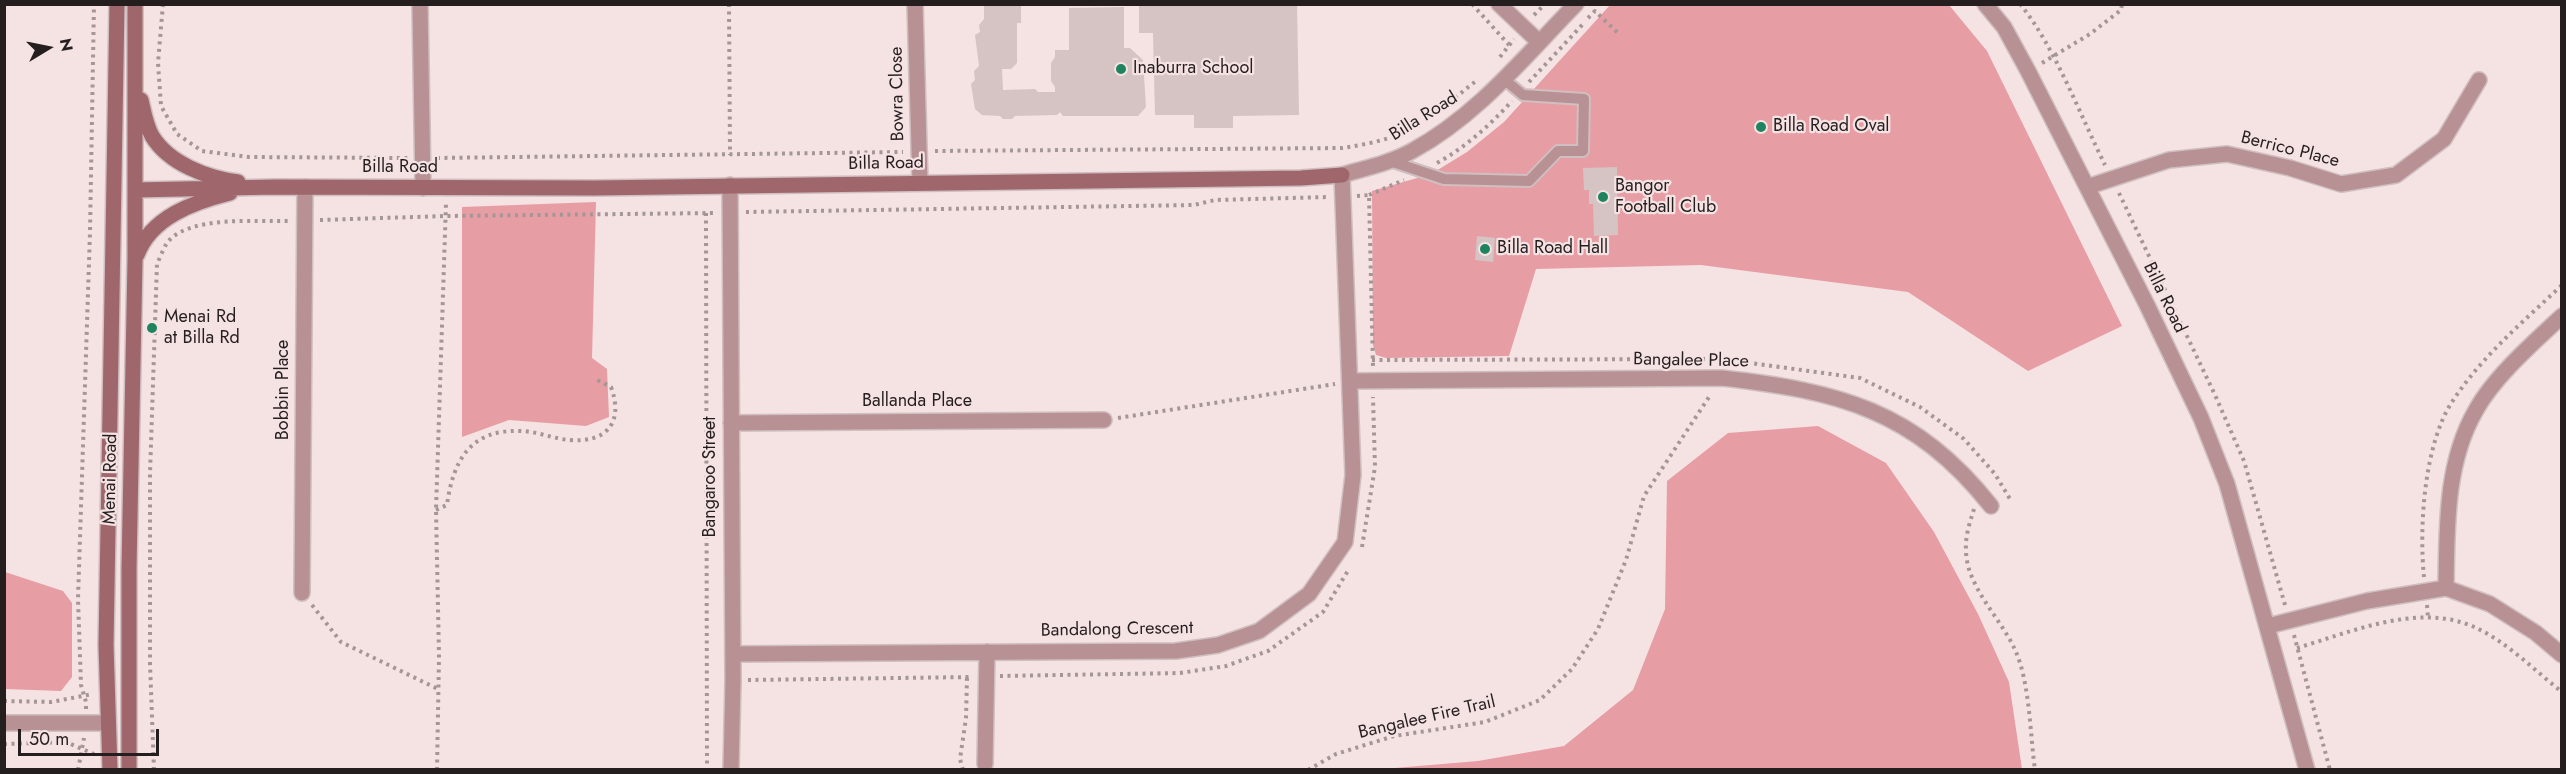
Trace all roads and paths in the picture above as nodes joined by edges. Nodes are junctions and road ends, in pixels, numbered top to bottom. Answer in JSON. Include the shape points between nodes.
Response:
{"nodes":[{"id":1,"x":94,"y":4,"type":"edge"},
{"id":2,"x":117,"y":4,"type":"edge"},
{"id":3,"x":135,"y":4,"type":"edge"},
{"id":4,"x":163,"y":4,"type":"edge"},
{"id":5,"x":420,"y":4,"type":"edge"},
{"id":6,"x":729,"y":4,"type":"edge"},
{"id":7,"x":915,"y":4,"type":"edge"},
{"id":8,"x":1472,"y":4,"type":"edge"},
{"id":9,"x":1499,"y":4,"type":"edge"},
{"id":10,"x":1545,"y":4,"type":"edge"},
{"id":11,"x":1576,"y":4,"type":"edge"},
{"id":12,"x":1985,"y":4,"type":"edge"},
{"id":13,"x":2122,"y":4,"type":"edge"},
{"id":14,"x":1523,"y":27,"type":"junction"},
{"id":15,"x":135,"y":38,"type":"junction"},
{"id":16,"x":1539,"y":42,"type":"junction"},
{"id":17,"x":1510,"y":46,"type":"junction"},
{"id":18,"x":1495,"y":62,"type":"dead end"},
{"id":19,"x":2028,"y":71,"type":"junction"},
{"id":20,"x":1480,"y":77,"type":"dead end"},
{"id":21,"x":1505,"y":80,"type":"junction"},
{"id":22,"x":2479,"y":80,"type":"dead end"},
{"id":23,"x":115,"y":116,"type":"junction"},
{"id":24,"x":919,"y":151,"type":"junction"},
{"id":25,"x":730,"y":155,"type":"junction"},
{"id":26,"x":422,"y":158,"type":"junction"},
{"id":27,"x":1390,"y":161,"type":"junction"},
{"id":28,"x":1342,"y":175,"type":"junction"},
{"id":29,"x":920,"y":183,"type":"junction"},
{"id":30,"x":730,"y":185,"type":"junction"},
{"id":31,"x":275,"y":187,"type":"junction"},
{"id":32,"x":2087,"y":187,"type":"junction"},
{"id":33,"x":305,"y":188,"type":"junction"},
{"id":34,"x":423,"y":188,"type":"junction"},
{"id":35,"x":447,"y":188,"type":"junction"},
{"id":36,"x":135,"y":190,"type":"junction"},
{"id":37,"x":1342,"y":197,"type":"junction"},
{"id":38,"x":730,"y":212,"type":"junction"},
{"id":39,"x":706,"y":213,"type":"junction"},
{"id":40,"x":446,"y":216,"type":"junction"},
{"id":41,"x":304,"y":221,"type":"junction"},
{"id":42,"x":135,"y":260,"type":"junction"},
{"id":43,"x":111,"y":282,"type":"junction"},
{"id":44,"x":2562,"y":316,"type":"edge"},
{"id":45,"x":1722,"y":378,"type":"junction"},
{"id":46,"x":597,"y":380,"type":"dead end"},
{"id":47,"x":1351,"y":381,"type":"junction"},
{"id":48,"x":1373,"y":381,"type":"junction"},
{"id":49,"x":1104,"y":420,"type":"joint"},
{"id":50,"x":731,"y":423,"type":"junction"},
{"id":51,"x":1980,"y":492,"type":"junction"},
{"id":52,"x":1991,"y":506,"type":"dead end"},
{"id":53,"x":436,"y":510,"type":"junction"},
{"id":54,"x":1358,"y":554,"type":"dead end"},
{"id":55,"x":1352,"y":564,"type":"dead end"},
{"id":56,"x":2446,"y":588,"type":"junction"},
{"id":57,"x":302,"y":593,"type":"joint"},
{"id":58,"x":2268,"y":626,"type":"junction"},
{"id":59,"x":987,"y":652,"type":"junction"},
{"id":60,"x":733,"y":654,"type":"junction"},
{"id":61,"x":2562,"y":655,"type":"edge"},
{"id":62,"x":987,"y":676,"type":"junction"},
{"id":63,"x":967,"y":677,"type":"junction"},
{"id":64,"x":733,"y":680,"type":"junction"},
{"id":65,"x":438,"y":690,"type":"junction"},
{"id":66,"x":2562,"y":692,"type":"edge"},
{"id":67,"x":84,"y":694,"type":"junction"},
{"id":68,"x":93,"y":694,"type":"dead end"},
{"id":69,"x":4,"y":701,"type":"edge"},
{"id":70,"x":4,"y":723,"type":"edge"},
{"id":71,"x":108,"y":723,"type":"junction"},
{"id":72,"x":128,"y":723,"type":"junction"},
{"id":73,"x":85,"y":724,"type":"junction"},
{"id":74,"x":4,"y":744,"type":"edge"},
{"id":75,"x":82,"y":748,"type":"junction"},
{"id":76,"x":95,"y":754,"type":"dead end"},
{"id":77,"x":985,"y":764,"type":"dead end"},
{"id":78,"x":78,"y":770,"type":"edge"},
{"id":79,"x":110,"y":770,"type":"edge"},
{"id":80,"x":129,"y":770,"type":"edge"},
{"id":81,"x":154,"y":770,"type":"edge"},
{"id":82,"x":437,"y":770,"type":"edge"},
{"id":83,"x":707,"y":770,"type":"edge"},
{"id":84,"x":731,"y":770,"type":"edge"},
{"id":85,"x":963,"y":770,"type":"edge"},
{"id":86,"x":1308,"y":770,"type":"edge"},
{"id":87,"x":2035,"y":770,"type":"edge"},
{"id":88,"x":2307,"y":770,"type":"edge"},
{"id":89,"x":2331,"y":770,"type":"edge"}],
"edges":[{"from":1,"to":67,"type":"path","via":[[78,599]]},
{"from":2,"to":23,"type":"main road","name":"Menai Road"},
{"from":3,"to":15,"type":"main road","name":"Menai Road"},
{"from":4,"to":26,"type":"path","via":[[158,63],[161,106],[177,134],[202,151],[249,157]]},
{"from":5,"to":26,"type":"street"},
{"from":6,"to":25,"type":"path"},
{"from":7,"to":24,"type":"street","name":"Bowra Close"},
{"from":8,"to":17,"type":"path"},
{"from":9,"to":14,"type":"street"},
{"from":10,"to":14,"type":"path"},
{"from":11,"to":16,"type":"street","name":"Billa Road"},
{"from":12,"to":19,"type":"street","name":"Billa Road","via":[[2004,27]]},
{"from":13,"to":19,"type":"path","via":[[2121,10],[2090,34]]},
{"from":14,"to":16,"type":"street"},
{"from":14,"to":17,"type":"path"},
{"from":15,"to":31,"type":"main road","via":[[146,122],[165,151],[201,172],[228,181]]},
{"from":15,"to":36,"type":"main road","name":"Menai Road"},
{"from":16,"to":21,"type":"street","name":"Billa Road"},
{"from":17,"to":18,"type":"path"},
{"from":19,"to":32,"type":"street","name":"Billa Road"},
{"from":20,"to":24,"type":"path","via":[[1402,133],[1342,148]]},
{"from":21,"to":27,"type":"street","name":"Billa Road","via":[[1456,122]]},
{"from":21,"to":27,"type":"lane","via":[[1523,95],[1584,99],[1583,151],[1558,151],[1529,181],[1444,179]]},
{"from":22,"to":32,"type":"street","name":"Berrico Place","via":[[2444,139],[2396,175],[2341,184],[2227,154],[2169,160]]},
{"from":23,"to":36,"type":"main road","name":"Menai Road","via":[[120,166]]},
{"from":23,"to":43,"type":"main road","name":"Menai Road"},
{"from":24,"to":25,"type":"path"},
{"from":24,"to":29,"type":"street","name":"Bowra Close"},
{"from":25,"to":26,"type":"path"},
{"from":26,"to":34,"type":"street"},
{"from":27,"to":28,"type":"street","name":"Billa Road"},
{"from":28,"to":29,"type":"main road","name":"Billa Road"},
{"from":28,"to":37,"type":"street","name":"Bandalong Crescent"},
{"from":29,"to":30,"type":"main road","name":"Billa Road"},
{"from":30,"to":35,"type":"main road","name":"Billa Road"},
{"from":30,"to":38,"type":"street","name":"Bangaroo Street"},
{"from":31,"to":33,"type":"main road","name":"Billa Road"},
{"from":31,"to":36,"type":"main road","name":"Billa Road"},
{"from":31,"to":42,"type":"main road","via":[[228,194],[171,216],[148,234]]},
{"from":32,"to":58,"type":"street","name":"Billa Road","via":[[2201,418],[2227,484]]},
{"from":33,"to":34,"type":"main road","name":"Billa Road"},
{"from":33,"to":41,"type":"street","name":"Bobbin Place"},
{"from":34,"to":35,"type":"main road","name":"Billa Road"},
{"from":35,"to":40,"type":"path"},
{"from":36,"to":42,"type":"main road","name":"Menai Road"},
{"from":36,"to":43,"type":"main road","name":"Menai Road","via":[[126,198],[120,216]]},
{"from":37,"to":38,"type":"path","via":[[1215,200],[1194,206]]},
{"from":37,"to":47,"type":"street","name":"Bandalong Crescent"},
{"from":37,"to":48,"type":"path","via":[[1369,195]]},
{"from":38,"to":39,"type":"path"},
{"from":38,"to":50,"type":"street","name":"Bangaroo Street"},
{"from":39,"to":40,"type":"path"},
{"from":39,"to":83,"type":"path"},
{"from":40,"to":41,"type":"path"},
{"from":40,"to":53,"type":"path"},
{"from":41,"to":57,"type":"street","name":"Bobbin Place"},
{"from":41,"to":81,"type":"path","via":[[205,224],[186,229],[167,243],[157,264],[150,474]]},
{"from":42,"to":72,"type":"main road","name":"Menai Road"},
{"from":43,"to":71,"type":"main road","name":"Menai Road"},
{"from":44,"to":56,"type":"street","via":[[2511,366],[2476,410],[2454,465]]},
{"from":45,"to":48,"type":"street","name":"Bangalee Place"},
{"from":45,"to":51,"type":"street","name":"Bangalee Place","via":[[1781,385],[1852,402],[1910,428],[1952,460]]},
{"from":45,"to":86,"type":"path","name":"Bangalee Fire Trail","via":[[1644,496],[1626,560],[1598,629],[1572,669],[1540,700],[1485,722],[1394,736],[1336,754]]},
{"from":46,"to":53,"type":"path","via":[[610,387],[616,403],[615,419],[605,433],[587,441],[522,430],[497,431],[476,441],[459,460],[447,505]]},
{"from":47,"to":48,"type":"street","name":"Bangalee Place"},
{"from":47,"to":49,"type":"path"},
{"from":47,"to":59,"type":"street","name":"Bandalong Crescent","via":[[1353,475],[1345,542],[1308,594],[1259,631],[1218,645],[1176,651]]},
{"from":48,"to":54,"type":"path","via":[[1375,467],[1364,545]]},
{"from":49,"to":50,"type":"street","name":"Ballanda Place"},
{"from":50,"to":60,"type":"street","name":"Bangaroo Street"},
{"from":51,"to":52,"type":"street","name":"Bangalee Place"},
{"from":51,"to":87,"type":"path","via":[[1965,551],[1973,579],[2017,653]]},
{"from":53,"to":65,"type":"path"},
{"from":55,"to":62,"type":"path","via":[[1323,612],[1268,651],[1226,666],[1180,673]]},
{"from":56,"to":58,"type":"street","via":[[2367,601]]},
{"from":56,"to":61,"type":"street","via":[[2490,604]]},
{"from":57,"to":65,"type":"path","via":[[341,642]]},
{"from":58,"to":88,"type":"street","name":"Billa Road"},
{"from":59,"to":60,"type":"street","name":"Bandalong Crescent"},
{"from":59,"to":62,"type":"street"},
{"from":60,"to":64,"type":"street","name":"Bangaroo Street"},
{"from":62,"to":63,"type":"path"},
{"from":62,"to":77,"type":"street"},
{"from":63,"to":64,"type":"path"},
{"from":63,"to":85,"type":"path","via":[[960,759]]},
{"from":64,"to":84,"type":"street","name":"Bangaroo Street"},
{"from":65,"to":82,"type":"path"},
{"from":66,"to":89,"type":"path","via":[[2503,645],[2473,627],[2441,618],[2396,620],[2297,648]]},
{"from":67,"to":68,"type":"path"},
{"from":67,"to":69,"type":"path","via":[[51,702]]},
{"from":67,"to":73,"type":"path"},
{"from":70,"to":73,"type":"street"},
{"from":71,"to":72,"type":"main road"},
{"from":71,"to":73,"type":"street"},
{"from":71,"to":79,"type":"main road","name":"Menai Road"},
{"from":72,"to":80,"type":"main road","name":"Menai Road"},
{"from":73,"to":75,"type":"path"},
{"from":74,"to":75,"type":"path","via":[[66,742]]},
{"from":75,"to":76,"type":"path"},
{"from":75,"to":78,"type":"path"}]}
